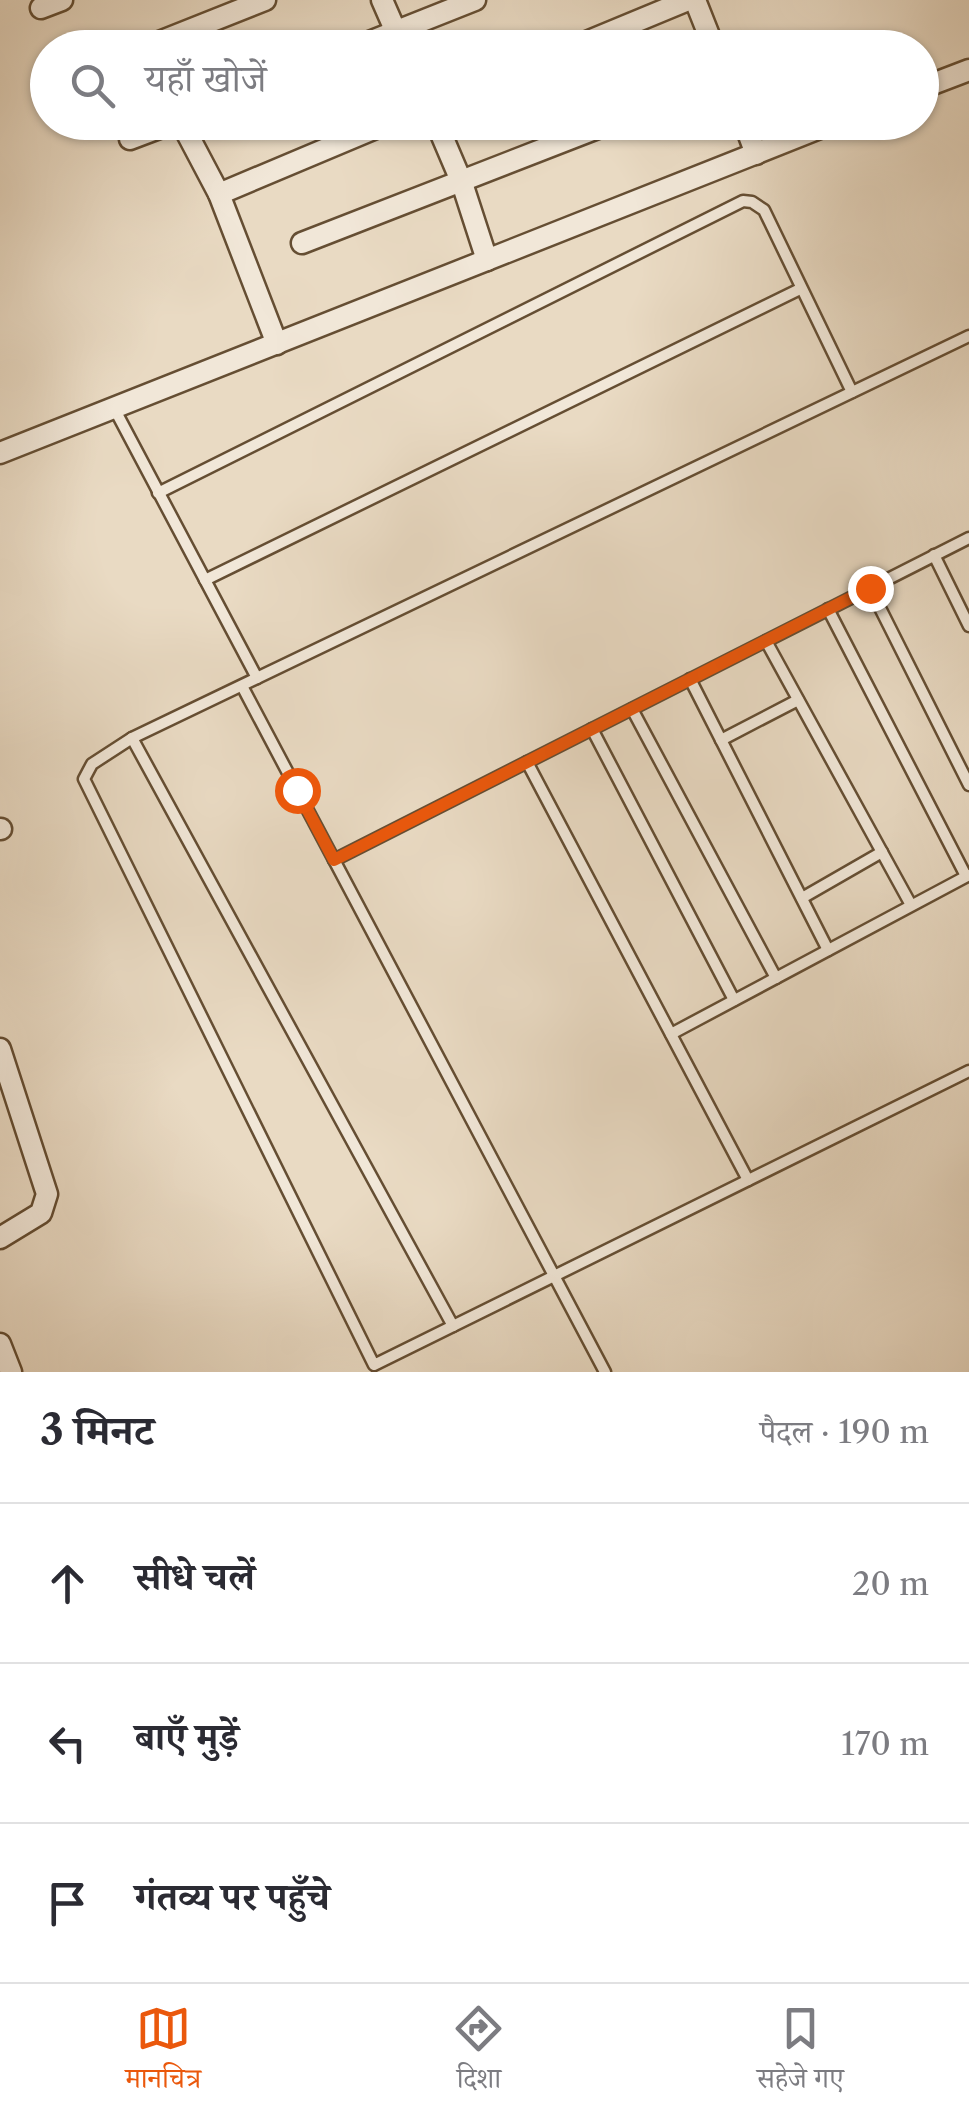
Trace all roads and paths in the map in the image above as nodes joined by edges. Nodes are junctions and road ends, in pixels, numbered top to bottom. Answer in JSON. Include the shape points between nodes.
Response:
{"nodes":[{"id":1,"x":62,"y":0,"type":"edge"},
{"id":2,"x":265,"y":0,"type":"edge"},
{"id":3,"x":382,"y":0,"type":"edge"},
{"id":4,"x":475,"y":0,"type":"edge"},
{"id":5,"x":688,"y":0,"type":"edge"},
{"id":6,"x":696,"y":0,"type":"edge"},
{"id":7,"x":41,"y":8,"type":"dead end"},
{"id":8,"x":189,"y":30,"type":"edge"},
{"id":9,"x":395,"y":30,"type":"edge"},
{"id":10,"x":417,"y":30,"type":"edge"},
{"id":11,"x":616,"y":30,"type":"edge"},
{"id":12,"x":707,"y":30,"type":"edge"},
{"id":13,"x":969,"y":70,"type":"edge"},
{"id":14,"x":939,"y":81,"type":"edge"},
{"id":15,"x":188,"y":140,"type":"edge"},
{"id":16,"x":347,"y":140,"type":"edge"},
{"id":17,"x":444,"y":140,"type":"edge"},
{"id":18,"x":568,"y":140,"type":"edge"},
{"id":19,"x":751,"y":140,"type":"edge"},
{"id":20,"x":791,"y":140,"type":"edge"},
{"id":21,"x":756,"y":154,"type":"junction"},
{"id":22,"x":462,"y":183,"type":"junction"},
{"id":23,"x":218,"y":194,"type":"junction"},
{"id":24,"x":302,"y":242,"type":"dead end"},
{"id":25,"x":488,"y":260,"type":"junction"},
{"id":26,"x":800,"y":289,"type":"junction"},
{"id":27,"x":969,"y":336,"type":"edge"},
{"id":28,"x":276,"y":344,"type":"junction"},
{"id":29,"x":852,"y":392,"type":"junction"},
{"id":30,"x":114,"y":408,"type":"junction"},
{"id":31,"x":0,"y":453,"type":"edge"},
{"id":32,"x":158,"y":492,"type":"junction"},
{"id":33,"x":969,"y":538,"type":"edge"},
{"id":34,"x":934,"y":555,"type":"junction"},
{"id":35,"x":205,"y":580,"type":"junction"},
{"id":36,"x":870,"y":588,"type":"junction"},
{"id":37,"x":828,"y":609,"type":"junction"},
{"id":38,"x":969,"y":626,"type":"edge"},
{"id":39,"x":766,"y":641,"type":"junction"},
{"id":40,"x":257,"y":678,"type":"junction"},
{"id":41,"x":690,"y":679,"type":"junction"},
{"id":42,"x":242,"y":686,"type":"junction"},
{"id":43,"x":798,"y":700,"type":"junction"},
{"id":44,"x":632,"y":709,"type":"junction"},
{"id":45,"x":592,"y":729,"type":"junction"},
{"id":46,"x":132,"y":738,"type":"junction"},
{"id":47,"x":721,"y":740,"type":"junction"},
{"id":48,"x":527,"y":762,"type":"junction"},
{"id":49,"x":969,"y":786,"type":"edge"},
{"id":50,"x":882,"y":852,"type":"junction"},
{"id":51,"x":334,"y":860,"type":"junction"},
{"id":52,"x":967,"y":876,"type":"edge"},
{"id":53,"x":802,"y":898,"type":"junction"},
{"id":54,"x":911,"y":905,"type":"junction"},
{"id":55,"x":828,"y":950,"type":"junction"},
{"id":56,"x":776,"y":978,"type":"junction"},
{"id":57,"x":734,"y":1000,"type":"junction"},
{"id":58,"x":670,"y":1034,"type":"junction"},
{"id":59,"x":0,"y":1049,"type":"edge"},
{"id":60,"x":969,"y":1071,"type":"edge"},
{"id":61,"x":748,"y":1180,"type":"junction"},
{"id":62,"x":0,"y":1238,"type":"edge"},
{"id":63,"x":554,"y":1276,"type":"junction"},
{"id":64,"x":453,"y":1326,"type":"junction"},
{"id":65,"x":0,"y":1344,"type":"edge"},
{"id":66,"x":11,"y":1372,"type":"edge"},
{"id":67,"x":605,"y":1372,"type":"edge"}],
"edges":[{"from":1,"to":7,"type":"street"},
{"from":2,"to":8,"type":"street"},
{"from":3,"to":9,"type":"street"},
{"from":4,"to":10,"type":"street"},
{"from":5,"to":11,"type":"street"},
{"from":6,"to":12,"type":"street"},
{"from":13,"to":14,"type":"street"},
{"from":15,"to":23,"type":"street"},
{"from":16,"to":23,"type":"street"},
{"from":17,"to":22,"type":"street"},
{"from":18,"to":22,"type":"street"},
{"from":19,"to":21,"type":"street"},
{"from":20,"to":21,"type":"street"},
{"from":21,"to":25,"type":"street"},
{"from":22,"to":24,"type":"street"},
{"from":22,"to":25,"type":"street"},
{"from":23,"to":28,"type":"street"},
{"from":25,"to":28,"type":"street"},
{"from":26,"to":29,"type":"lane"},
{"from":26,"to":32,"type":"lane","via":[[764,210],[744,200]]},
{"from":26,"to":35,"type":"lane"},
{"from":27,"to":29,"type":"lane"},
{"from":28,"to":30,"type":"street"},
{"from":29,"to":40,"type":"lane"},
{"from":30,"to":31,"type":"street"},
{"from":30,"to":32,"type":"lane"},
{"from":32,"to":35,"type":"lane"},
{"from":33,"to":34,"type":"lane"},
{"from":34,"to":36,"type":"lane"},
{"from":34,"to":38,"type":"lane"},
{"from":35,"to":40,"type":"lane"},
{"from":36,"to":37,"type":"lane"},
{"from":36,"to":49,"type":"lane"},
{"from":37,"to":39,"type":"lane"},
{"from":37,"to":52,"type":"lane"},
{"from":39,"to":41,"type":"lane"},
{"from":39,"to":43,"type":"lane"},
{"from":40,"to":42,"type":"lane"},
{"from":41,"to":44,"type":"lane"},
{"from":41,"to":47,"type":"lane"},
{"from":42,"to":46,"type":"lane"},
{"from":42,"to":51,"type":"lane"},
{"from":43,"to":47,"type":"lane"},
{"from":43,"to":50,"type":"lane"},
{"from":44,"to":45,"type":"lane"},
{"from":44,"to":56,"type":"lane"},
{"from":45,"to":48,"type":"lane"},
{"from":45,"to":57,"type":"lane"},
{"from":46,"to":64,"type":"lane"},
{"from":46,"to":64,"type":"lane","via":[[92,764],[84,779],[87,791],[374,1365]]},
{"from":47,"to":53,"type":"lane"},
{"from":48,"to":51,"type":"lane"},
{"from":48,"to":58,"type":"lane"},
{"from":50,"to":53,"type":"lane"},
{"from":50,"to":54,"type":"lane"},
{"from":51,"to":63,"type":"lane"},
{"from":52,"to":54,"type":"lane"},
{"from":53,"to":55,"type":"lane"},
{"from":54,"to":55,"type":"lane"},
{"from":55,"to":56,"type":"lane"},
{"from":56,"to":57,"type":"lane"},
{"from":57,"to":58,"type":"lane"},
{"from":58,"to":61,"type":"lane"},
{"from":59,"to":62,"type":"street","via":[[46,1194],[41,1213]]},
{"from":60,"to":61,"type":"lane"},
{"from":61,"to":63,"type":"lane"},
{"from":63,"to":64,"type":"lane"},
{"from":63,"to":67,"type":"lane"},
{"from":65,"to":66,"type":"street"}]}
